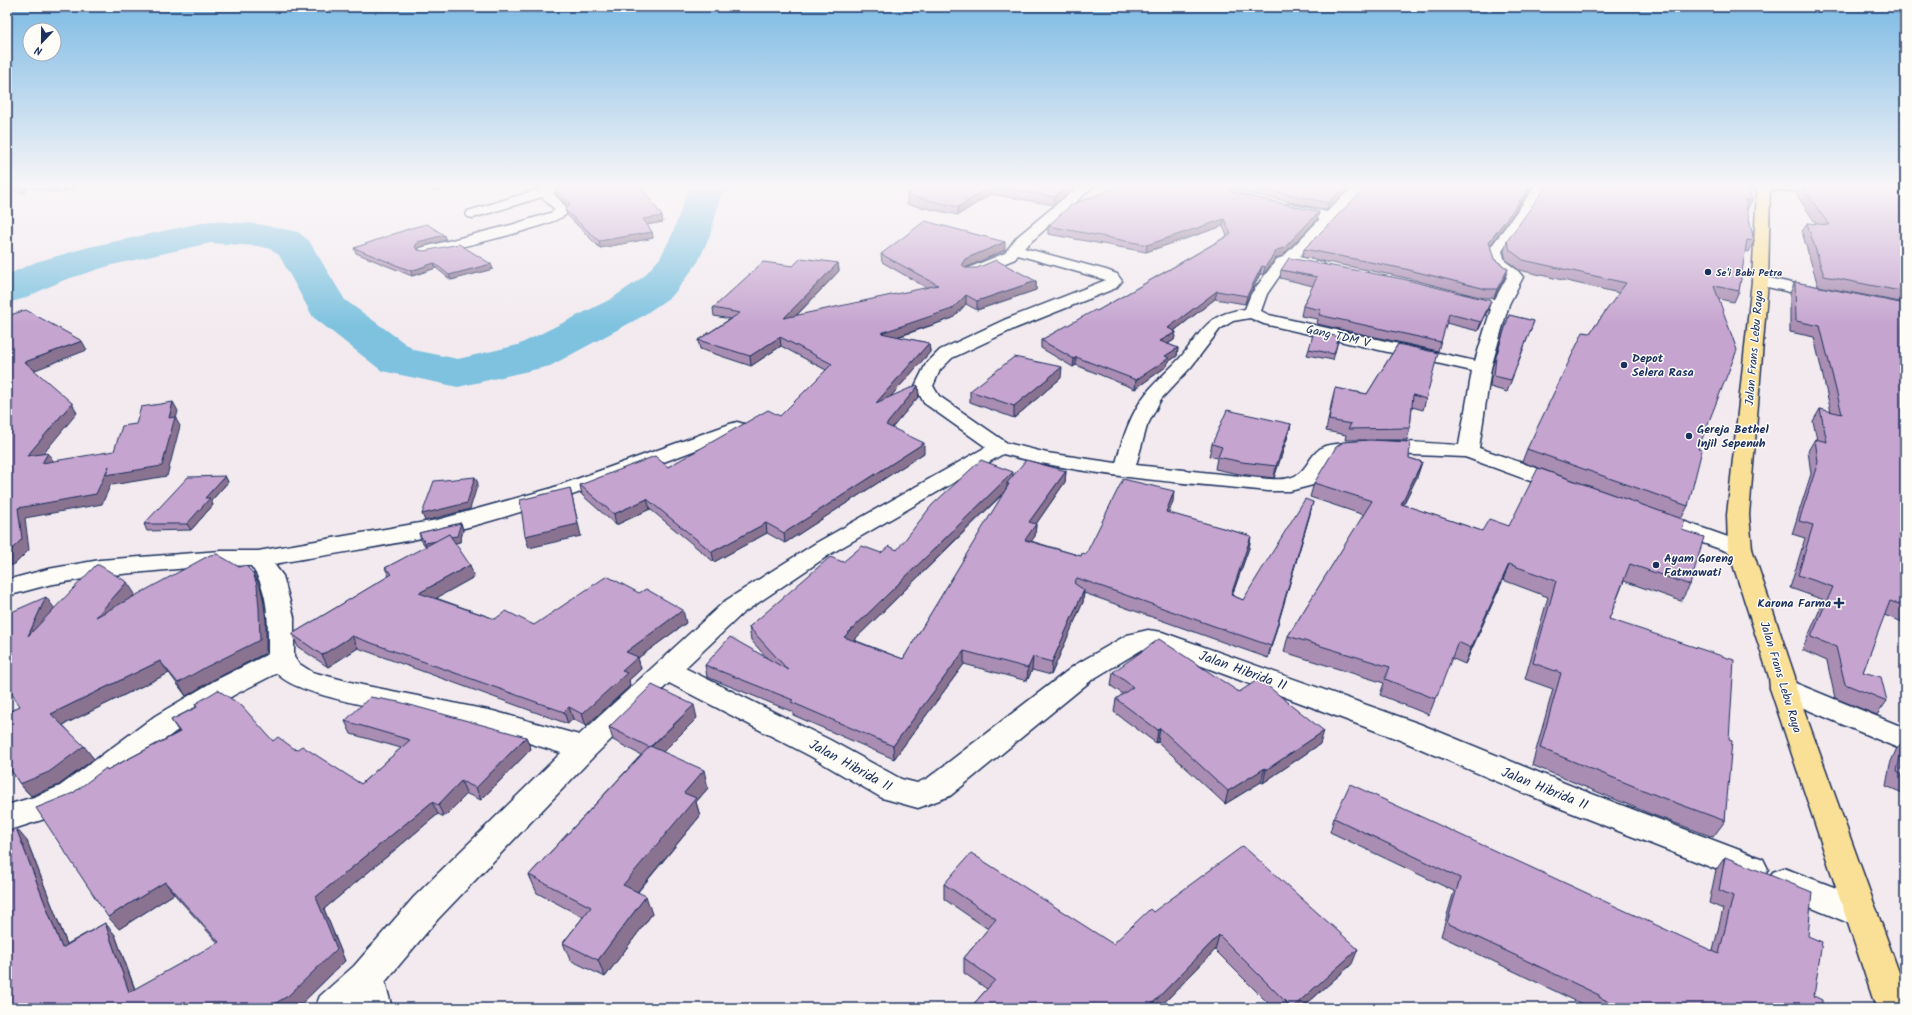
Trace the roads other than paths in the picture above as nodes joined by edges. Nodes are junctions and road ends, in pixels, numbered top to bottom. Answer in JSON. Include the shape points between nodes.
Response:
{"nodes":[{"id":1,"x":499,"y":232,"type":"edge"},
{"id":2,"x":1031,"y":232,"type":"edge"},
{"id":3,"x":1315,"y":232,"type":"edge"},
{"id":4,"x":1508,"y":232,"type":"edge"},
{"id":5,"x":1762,"y":232,"type":"edge"},
{"id":6,"x":1015,"y":250,"type":"junction"},
{"id":7,"x":426,"y":251,"type":"edge"},
{"id":8,"x":1288,"y":260,"type":"junction"},
{"id":9,"x":1334,"y":269,"type":"edge"},
{"id":10,"x":970,"y":272,"type":"edge"},
{"id":11,"x":1760,"y":281,"type":"junction"},
{"id":12,"x":1446,"y":294,"type":"edge"},
{"id":13,"x":1837,"y":297,"type":"edge"},
{"id":14,"x":1501,"y":304,"type":"junction"},
{"id":15,"x":1253,"y":314,"type":"junction"},
{"id":16,"x":1482,"y":368,"type":"junction"},
{"id":17,"x":737,"y":428,"type":"edge"},
{"id":18,"x":1000,"y":447,"type":"junction"},
{"id":19,"x":1468,"y":451,"type":"junction"},
{"id":20,"x":1124,"y":470,"type":"junction"},
{"id":21,"x":1578,"y":490,"type":"edge"},
{"id":22,"x":1637,"y":512,"type":"edge"},
{"id":23,"x":1740,"y":550,"type":"junction"},
{"id":24,"x":258,"y":559,"type":"junction"},
{"id":25,"x":7,"y":588,"type":"edge"},
{"id":26,"x":281,"y":659,"type":"junction"},
{"id":27,"x":666,"y":670,"type":"junction"},
{"id":28,"x":1783,"y":688,"type":"junction"},
{"id":29,"x":1905,"y":740,"type":"edge"},
{"id":30,"x":584,"y":748,"type":"junction"},
{"id":31,"x":7,"y":818,"type":"edge"},
{"id":32,"x":1861,"y":913,"type":"junction"},
{"id":33,"x":370,"y":993,"type":"edge"},
{"id":34,"x":333,"y":1008,"type":"edge"},
{"id":35,"x":1894,"y":1008,"type":"edge"}],
"edges":[{"from":1,"to":7,"type":"street"},
{"from":2,"to":6,"type":"street"},
{"from":3,"to":8,"type":"street"},
{"from":4,"to":14,"type":"street","via":[[1495,251],[1498,263],[1515,277]]},
{"from":5,"to":11,"type":"main road","name":"Jalan Frans Lebu Raya"},
{"from":6,"to":10,"type":"street","via":[[1010,256]]},
{"from":6,"to":18,"type":"street","via":[[1101,273],[1114,281],[1110,285],[964,345],[946,354],[932,368],[924,386],[931,399]]},
{"from":8,"to":9,"type":"street"},
{"from":8,"to":15,"type":"street","via":[[1282,262],[1262,290],[1252,308]]},
{"from":11,"to":13,"type":"street"},
{"from":11,"to":23,"type":"main road","name":"Jalan Frans Lebu Raya","via":[[1738,515]]},
{"from":12,"to":14,"type":"street","via":[[1483,304]]},
{"from":14,"to":16,"type":"street"},
{"from":15,"to":16,"type":"street","name":"Gang TDM V","via":[[1264,319]]},
{"from":15,"to":20,"type":"street","via":[[1232,315],[1216,323],[1190,358],[1150,402],[1137,425]]},
{"from":16,"to":19,"type":"street"},
{"from":17,"to":24,"type":"street","via":[[496,513],[414,532]]},
{"from":18,"to":20,"type":"street","via":[[1046,459]]},
{"from":18,"to":27,"type":"street","via":[[824,548],[734,607]]},
{"from":19,"to":20,"type":"street","via":[[1366,447],[1339,449],[1322,457],[1306,480],[1290,485]]},
{"from":19,"to":21,"type":"street"},
{"from":22,"to":23,"type":"street"},
{"from":23,"to":28,"type":"main road","name":"Jalan Frans Lebu Raya","via":[[1782,677]]},
{"from":24,"to":25,"type":"street","via":[[222,558],[100,568],[48,577]]},
{"from":24,"to":26,"type":"street","via":[[271,576],[281,617]]},
{"from":26,"to":30,"type":"street","via":[[289,670],[304,678],[362,695],[493,722]]},
{"from":26,"to":31,"type":"street","via":[[224,688],[165,724],[71,795]]},
{"from":27,"to":30,"type":"street"},
{"from":27,"to":32,"type":"street","name":"Jalan Hibrida II","via":[[820,748],[893,789],[918,796],[939,787],[1084,672],[1136,641],[1162,641],[1410,732],[1568,798],[1709,851]]},
{"from":28,"to":29,"type":"street"},
{"from":28,"to":32,"type":"main road","name":"Jalan Frans Lebu Raya"},
{"from":30,"to":33,"type":"street","via":[[426,908]]},
{"from":32,"to":35,"type":"main road","name":"Jalan Frans Lebu Raya"},
{"from":33,"to":34,"type":"street"}]}
